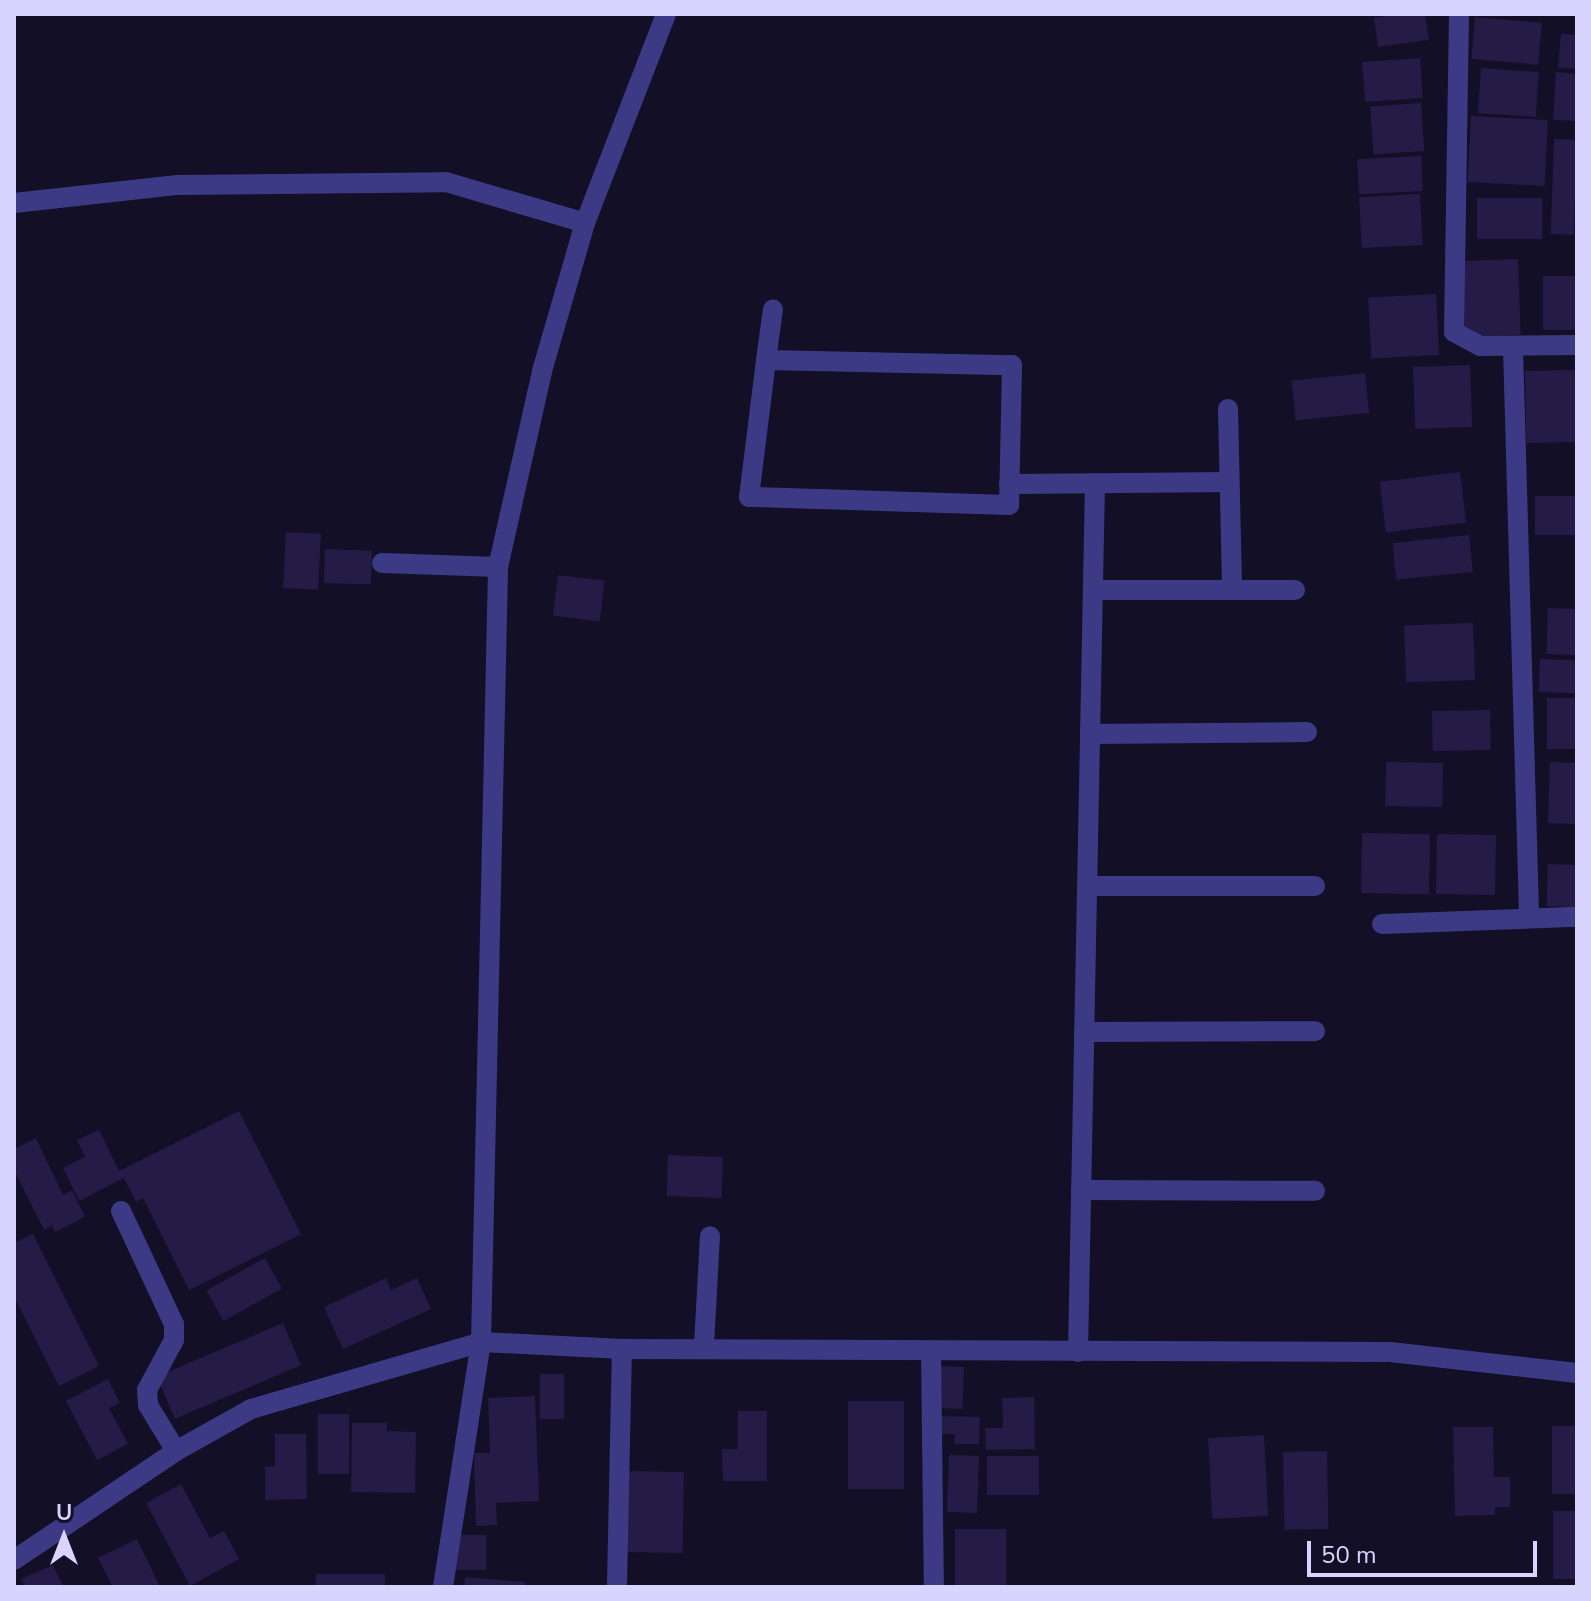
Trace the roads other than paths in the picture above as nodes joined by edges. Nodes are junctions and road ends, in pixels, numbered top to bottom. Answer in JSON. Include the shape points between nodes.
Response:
{"nodes":[{"id":1,"x":666,"y":14,"type":"edge"},
{"id":2,"x":1459,"y":14,"type":"edge"},
{"id":3,"x":14,"y":203,"type":"edge"},
{"id":4,"x":585,"y":223,"type":"junction"},
{"id":5,"x":773,"y":309,"type":"dead end"},
{"id":6,"x":1577,"y":345,"type":"edge"},
{"id":7,"x":1513,"y":348,"type":"junction"},
{"id":8,"x":766,"y":360,"type":"junction"},
{"id":9,"x":1228,"y":409,"type":"dead end"},
{"id":10,"x":1229,"y":482,"type":"junction"},
{"id":11,"x":1009,"y":484,"type":"junction"},
{"id":12,"x":1095,"y":485,"type":"junction"},
{"id":13,"x":382,"y":563,"type":"dead end"},
{"id":14,"x":498,"y":567,"type":"junction"},
{"id":15,"x":1093,"y":590,"type":"junction"},
{"id":16,"x":1232,"y":590,"type":"junction"},
{"id":17,"x":1295,"y":590,"type":"dead end"},
{"id":18,"x":1307,"y":732,"type":"dead end"},
{"id":19,"x":1090,"y":734,"type":"junction"},
{"id":20,"x":1087,"y":886,"type":"junction"},
{"id":21,"x":1315,"y":886,"type":"dead end"},
{"id":22,"x":1529,"y":915,"type":"junction"},
{"id":23,"x":1577,"y":917,"type":"edge"},
{"id":24,"x":1382,"y":924,"type":"dead end"},
{"id":25,"x":1315,"y":1031,"type":"dead end"},
{"id":26,"x":1084,"y":1032,"type":"junction"},
{"id":27,"x":1081,"y":1190,"type":"junction"},
{"id":28,"x":1315,"y":1191,"type":"dead end"},
{"id":29,"x":121,"y":1211,"type":"dead end"},
{"id":30,"x":710,"y":1236,"type":"dead end"},
{"id":31,"x":481,"y":1342,"type":"junction"},
{"id":32,"x":704,"y":1346,"type":"junction"},
{"id":33,"x":622,"y":1349,"type":"junction"},
{"id":34,"x":931,"y":1351,"type":"junction"},
{"id":35,"x":1078,"y":1352,"type":"junction"},
{"id":36,"x":1577,"y":1373,"type":"edge"},
{"id":37,"x":176,"y":1451,"type":"junction"},
{"id":38,"x":14,"y":1560,"type":"edge"},
{"id":39,"x":617,"y":1585,"type":"dead end"},
{"id":40,"x":443,"y":1587,"type":"edge"},
{"id":41,"x":934,"y":1587,"type":"edge"}],
"edges":[{"from":1,"to":4,"type":"street"},
{"from":2,"to":7,"type":"street","via":[[1454,332],[1465,342]]},
{"from":3,"to":4,"type":"street","via":[[178,185],[431,182]]},
{"from":4,"to":14,"type":"street","via":[[542,371]]},
{"from":5,"to":8,"type":"street"},
{"from":6,"to":7,"type":"street"},
{"from":7,"to":22,"type":"street"},
{"from":8,"to":11,"type":"street","via":[[1012,365]]},
{"from":8,"to":11,"type":"street","via":[[749,497],[1009,505]]},
{"from":9,"to":10,"type":"street"},
{"from":10,"to":12,"type":"street"},
{"from":10,"to":16,"type":"street"},
{"from":11,"to":12,"type":"street"},
{"from":12,"to":15,"type":"street"},
{"from":13,"to":14,"type":"street"},
{"from":14,"to":31,"type":"street"},
{"from":15,"to":16,"type":"street"},
{"from":15,"to":19,"type":"street"},
{"from":16,"to":17,"type":"street"},
{"from":18,"to":19,"type":"street"},
{"from":19,"to":20,"type":"street"},
{"from":20,"to":21,"type":"street"},
{"from":20,"to":26,"type":"street"},
{"from":22,"to":23,"type":"street"},
{"from":22,"to":24,"type":"street"},
{"from":25,"to":26,"type":"street"},
{"from":26,"to":27,"type":"street"},
{"from":27,"to":28,"type":"street"},
{"from":27,"to":35,"type":"street"},
{"from":29,"to":37,"type":"street","via":[[174,1324],[174,1340],[147,1390],[148,1405]]},
{"from":30,"to":32,"type":"street"},
{"from":31,"to":33,"type":"street"},
{"from":31,"to":37,"type":"street","via":[[251,1409]]},
{"from":31,"to":40,"type":"street"},
{"from":32,"to":33,"type":"street"},
{"from":32,"to":34,"type":"street"},
{"from":33,"to":39,"type":"street"},
{"from":34,"to":35,"type":"street"},
{"from":34,"to":41,"type":"street"},
{"from":35,"to":36,"type":"street","via":[[1390,1352]]},
{"from":37,"to":38,"type":"street"}]}
